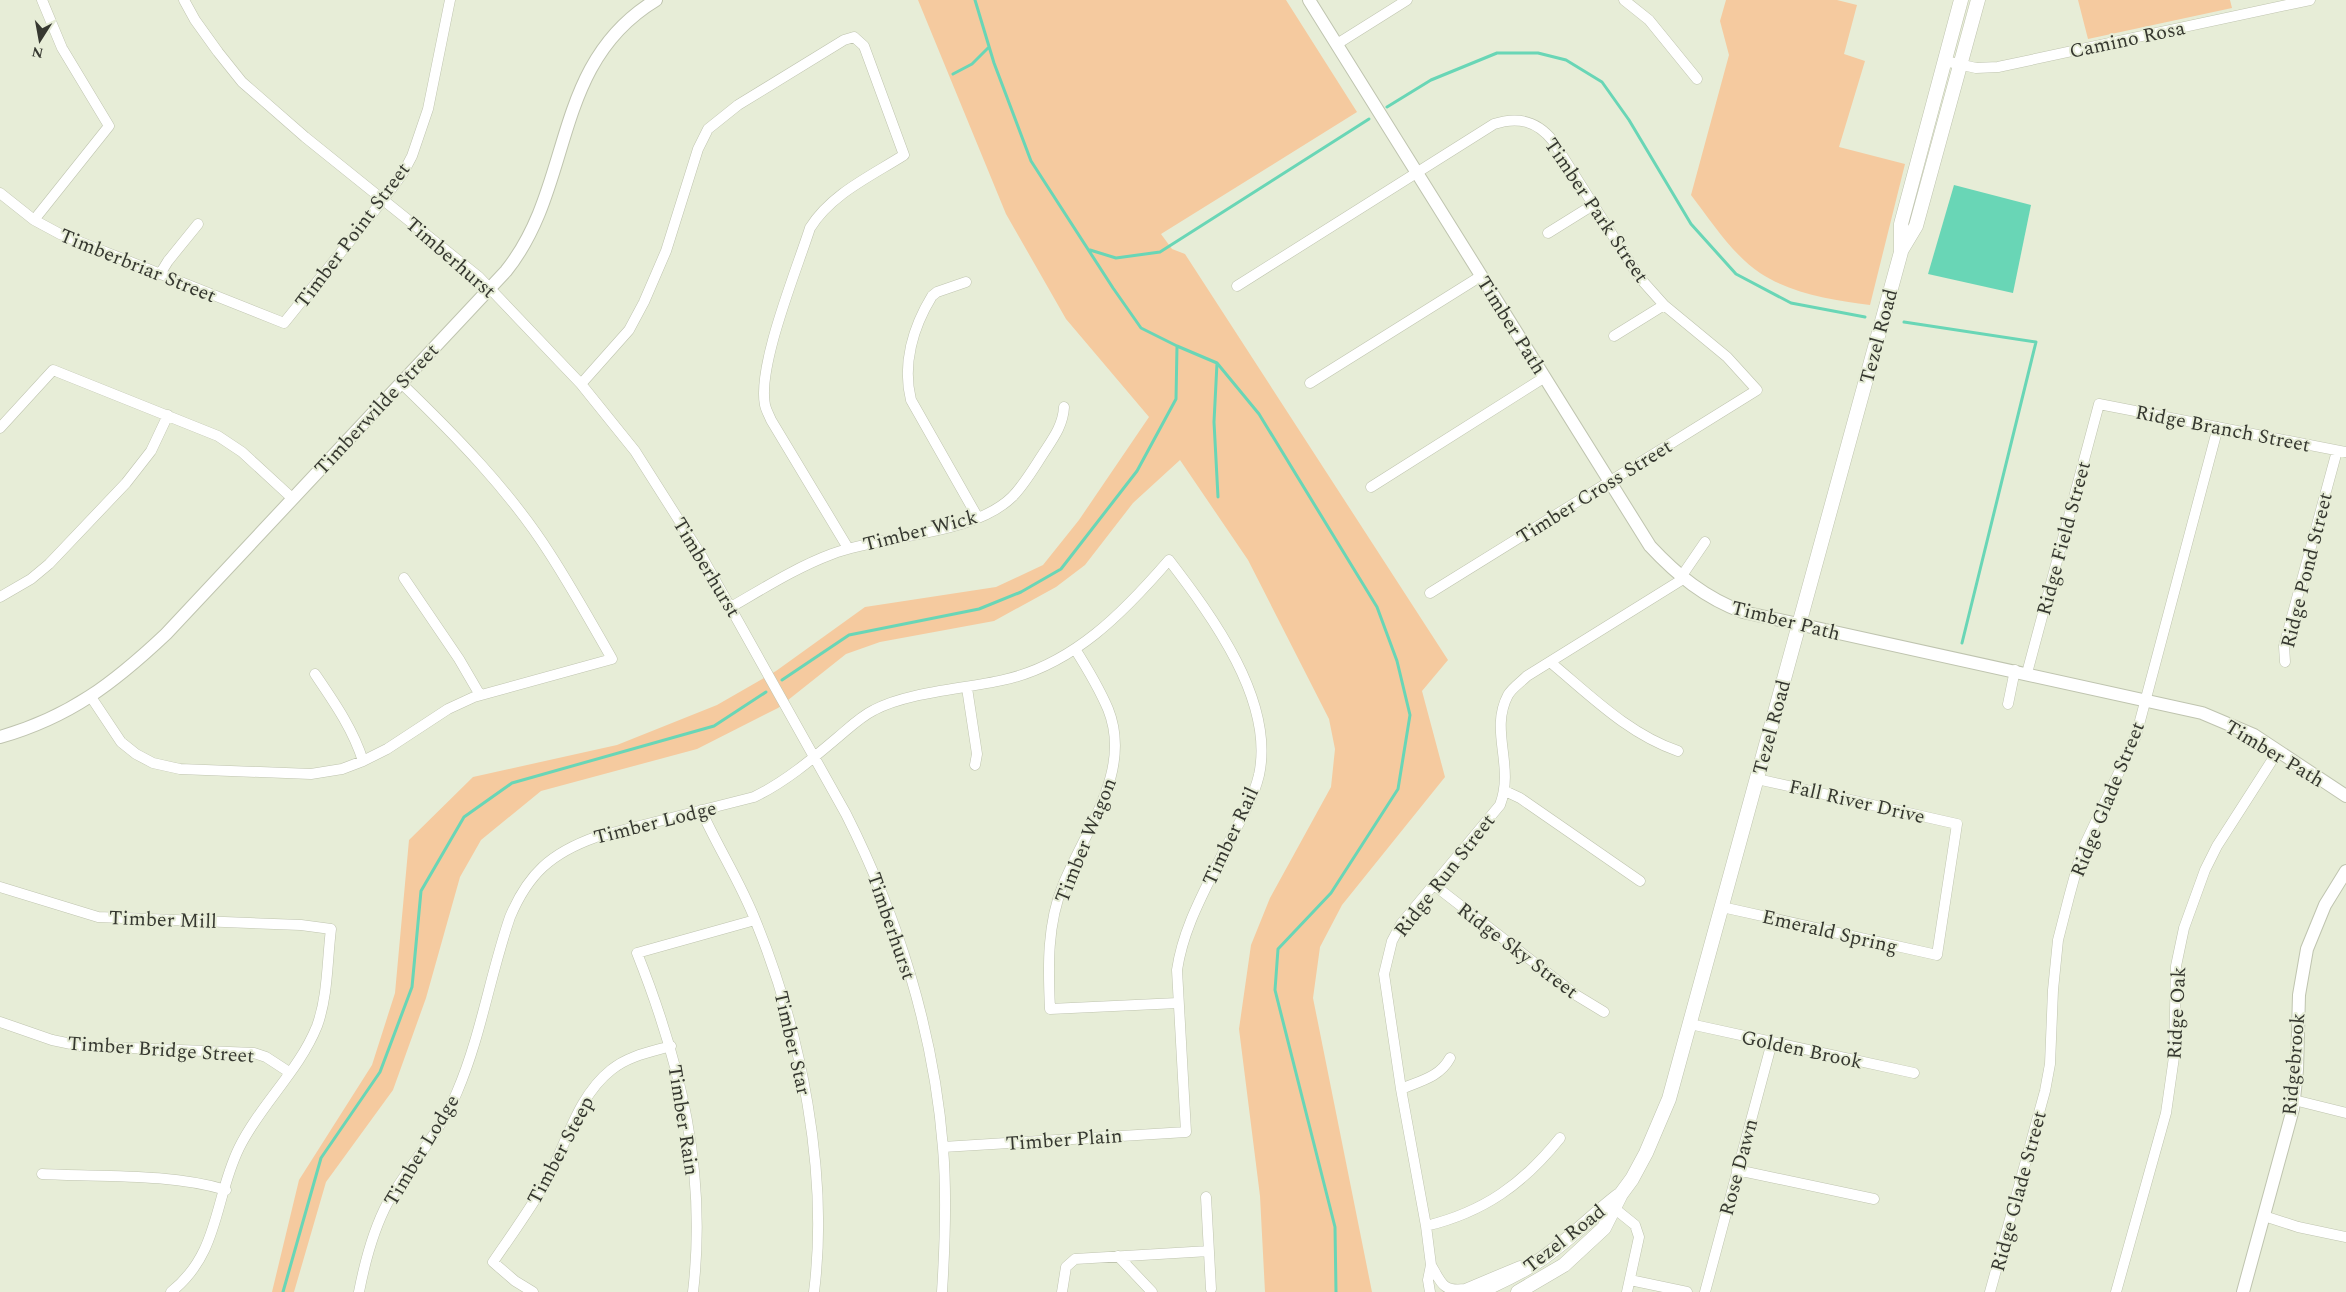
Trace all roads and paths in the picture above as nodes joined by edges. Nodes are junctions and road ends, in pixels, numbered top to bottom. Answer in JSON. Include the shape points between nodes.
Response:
{"nodes":[{"id":1,"x":42,"y":0,"type":"edge"},
{"id":2,"x":184,"y":0,"type":"edge"},
{"id":3,"x":450,"y":0,"type":"edge"},
{"id":4,"x":656,"y":0,"type":"edge"},
{"id":5,"x":1309,"y":0,"type":"edge"},
{"id":6,"x":1408,"y":0,"type":"edge"},
{"id":7,"x":1624,"y":0,"type":"edge"},
{"id":8,"x":1961,"y":0,"type":"edge"},
{"id":9,"x":1978,"y":0,"type":"edge"},
{"id":10,"x":2310,"y":0,"type":"edge"},
{"id":11,"x":1337,"y":44,"type":"junction"},
{"id":12,"x":1945,"y":61,"type":"junction"},
{"id":13,"x":1960,"y":65,"type":"junction"},
{"id":14,"x":1697,"y":79,"type":"dead end"},
{"id":15,"x":1417,"y":173,"type":"junction"},
{"id":16,"x":0,"y":193,"type":"edge"},
{"id":17,"x":383,"y":200,"type":"junction"},
{"id":18,"x":1593,"y":206,"type":"junction"},
{"id":19,"x":34,"y":220,"type":"junction"},
{"id":20,"x":198,"y":224,"type":"dead end"},
{"id":21,"x":1548,"y":233,"type":"dead end"},
{"id":22,"x":1901,"y":252,"type":"junction"},
{"id":23,"x":160,"y":274,"type":"junction"},
{"id":24,"x":1481,"y":276,"type":"junction"},
{"id":25,"x":966,"y":282,"type":"dead end"},
{"id":26,"x":1237,"y":286,"type":"dead end"},
{"id":27,"x":489,"y":289,"type":"junction"},
{"id":28,"x":1664,"y":305,"type":"junction"},
{"id":29,"x":284,"y":323,"type":"joint"},
{"id":30,"x":1614,"y":336,"type":"dead end"},
{"id":31,"x":1545,"y":378,"type":"junction"},
{"id":32,"x":401,"y":383,"type":"junction"},
{"id":33,"x":1310,"y":383,"type":"dead end"},
{"id":34,"x":581,"y":384,"type":"junction"},
{"id":35,"x":1757,"y":390,"type":"joint"},
{"id":36,"x":2099,"y":404,"type":"joint"},
{"id":37,"x":1064,"y":407,"type":"dead end"},
{"id":38,"x":168,"y":415,"type":"junction"},
{"id":39,"x":2218,"y":427,"type":"junction"},
{"id":40,"x":0,"y":428,"type":"edge"},
{"id":41,"x":2342,"y":451,"type":"edge"},
{"id":42,"x":1609,"y":481,"type":"junction"},
{"id":43,"x":1371,"y":487,"type":"dead end"},
{"id":44,"x":292,"y":498,"type":"junction"},
{"id":45,"x":978,"y":518,"type":"junction"},
{"id":46,"x":1706,"y":542,"type":"dead end"},
{"id":47,"x":848,"y":548,"type":"junction"},
{"id":48,"x":1169,"y":560,"type":"joint"},
{"id":49,"x":404,"y":578,"type":"dead end"},
{"id":50,"x":1682,"y":578,"type":"junction"},
{"id":51,"x":1430,"y":593,"type":"dead end"},
{"id":52,"x":0,"y":597,"type":"edge"},
{"id":53,"x":731,"y":606,"type":"junction"},
{"id":54,"x":1799,"y":625,"type":"junction"},
{"id":55,"x":1075,"y":649,"type":"junction"},
{"id":56,"x":1550,"y":662,"type":"junction"},
{"id":57,"x":2285,"y":662,"type":"dead end"},
{"id":58,"x":2021,"y":672,"type":"junction"},
{"id":59,"x":315,"y":674,"type":"dead end"},
{"id":60,"x":967,"y":688,"type":"junction"},
{"id":61,"x":480,"y":695,"type":"junction"},
{"id":62,"x":91,"y":696,"type":"junction"},
{"id":63,"x":2145,"y":700,"type":"junction"},
{"id":64,"x":2008,"y":704,"type":"dead end"},
{"id":65,"x":0,"y":737,"type":"edge"},
{"id":66,"x":1678,"y":751,"type":"dead end"},
{"id":67,"x":2278,"y":751,"type":"junction"},
{"id":68,"x":814,"y":756,"type":"junction"},
{"id":69,"x":363,"y":761,"type":"junction"},
{"id":70,"x":975,"y":765,"type":"dead end"},
{"id":71,"x":1757,"y":779,"type":"junction"},
{"id":72,"x":1505,"y":791,"type":"junction"},
{"id":73,"x":2346,"y":796,"type":"edge"},
{"id":74,"x":701,"y":810,"type":"junction"},
{"id":75,"x":2346,"y":871,"type":"edge"},
{"id":76,"x":1640,"y":881,"type":"dead end"},
{"id":77,"x":1434,"y":885,"type":"junction"},
{"id":78,"x":0,"y":887,"type":"edge"},
{"id":79,"x":1722,"y":907,"type":"junction"},
{"id":80,"x":756,"y":920,"type":"junction"},
{"id":81,"x":1937,"y":955,"type":"joint"},
{"id":82,"x":1178,"y":1003,"type":"junction"},
{"id":83,"x":1604,"y":1012,"type":"dead end"},
{"id":84,"x":0,"y":1022,"type":"edge"},
{"id":85,"x":1690,"y":1024,"type":"junction"},
{"id":86,"x":1772,"y":1042,"type":"junction"},
{"id":87,"x":671,"y":1046,"type":"junction"},
{"id":88,"x":1450,"y":1058,"type":"dead end"},
{"id":89,"x":289,"y":1072,"type":"junction"},
{"id":90,"x":1914,"y":1074,"type":"dead end"},
{"id":91,"x":1401,"y":1089,"type":"junction"},
{"id":92,"x":2294,"y":1100,"type":"junction"},
{"id":93,"x":2346,"y":1113,"type":"edge"},
{"id":94,"x":1186,"y":1132,"type":"joint"},
{"id":95,"x":1560,"y":1138,"type":"dead end"},
{"id":96,"x":943,"y":1147,"type":"junction"},
{"id":97,"x":1737,"y":1170,"type":"junction"},
{"id":98,"x":42,"y":1174,"type":"dead end"},
{"id":99,"x":226,"y":1190,"type":"junction"},
{"id":100,"x":1206,"y":1197,"type":"dead end"},
{"id":101,"x":1874,"y":1199,"type":"dead end"},
{"id":102,"x":1611,"y":1206,"type":"junction"},
{"id":103,"x":2264,"y":1216,"type":"junction"},
{"id":104,"x":1426,"y":1226,"type":"junction"},
{"id":105,"x":2346,"y":1237,"type":"edge"},
{"id":106,"x":1209,"y":1250,"type":"junction"},
{"id":107,"x":1118,"y":1256,"type":"junction"},
{"id":108,"x":1543,"y":1258,"type":"junction"},
{"id":109,"x":1431,"y":1265,"type":"junction"},
{"id":110,"x":1630,"y":1280,"type":"junction"},
{"id":111,"x":1062,"y":1287,"type":"edge"},
{"id":112,"x":1211,"y":1290,"type":"dead end"},
{"id":113,"x":171,"y":1292,"type":"edge"},
{"id":114,"x":359,"y":1292,"type":"edge"},
{"id":115,"x":533,"y":1292,"type":"edge"},
{"id":116,"x":693,"y":1292,"type":"edge"},
{"id":117,"x":814,"y":1292,"type":"edge"},
{"id":118,"x":942,"y":1292,"type":"edge"},
{"id":119,"x":1071,"y":1292,"type":"edge"},
{"id":120,"x":1152,"y":1292,"type":"edge"},
{"id":121,"x":1430,"y":1292,"type":"edge"},
{"id":122,"x":1478,"y":1292,"type":"edge"},
{"id":123,"x":1518,"y":1292,"type":"edge"},
{"id":124,"x":1627,"y":1292,"type":"edge"},
{"id":125,"x":1687,"y":1292,"type":"edge"},
{"id":126,"x":1705,"y":1292,"type":"edge"},
{"id":127,"x":1990,"y":1292,"type":"edge"},
{"id":128,"x":2116,"y":1292,"type":"edge"},
{"id":129,"x":2243,"y":1292,"type":"edge"}],
"edges":[{"from":1,"to":19,"type":"street","via":[[62,48],[109,126]]},
{"from":2,"to":17,"type":"street","name":"Timberhurst","via":[[195,20],[242,82]]},
{"from":3,"to":17,"type":"street","name":"Timber Point Street","via":[[420,137],[402,173]]},
{"from":4,"to":27,"type":"street","name":"Timberwilde Street","via":[[622,26],[598,53],[574,104],[535,226],[515,260]]},
{"from":5,"to":11,"type":"street","name":"Timber Path"},
{"from":6,"to":11,"type":"street"},
{"from":7,"to":14,"type":"street","via":[[1649,20]]},
{"from":8,"to":12,"type":"main road","name":"Tezel Road"},
{"from":9,"to":13,"type":"main road","name":"Tezel Road"},
{"from":10,"to":13,"type":"street","name":"Camino Rosa","via":[[1998,67]]},
{"from":11,"to":15,"type":"street","name":"Timber Path"},
{"from":12,"to":13,"type":"street","name":"Camino Rosa"},
{"from":12,"to":22,"type":"main road","name":"Tezel Road","via":[[1900,224]]},
{"from":13,"to":22,"type":"main road","name":"Tezel Road","via":[[1916,226]]},
{"from":15,"to":18,"type":"street","name":"Timber Park Street","via":[[1494,124],[1509,119],[1520,120],[1538,126],[1547,134]]},
{"from":15,"to":24,"type":"street","name":"Timber Path"},
{"from":15,"to":26,"type":"street","name":"Timber Park Street"},
{"from":16,"to":19,"type":"street","name":"Timberbriar Street"},
{"from":17,"to":27,"type":"street","name":"Timberhurst","via":[[479,277]]},
{"from":17,"to":29,"type":"street","name":"Timber Point Street"},
{"from":18,"to":21,"type":"street"},
{"from":18,"to":28,"type":"street","name":"Timber Park Street","via":[[1639,277]]},
{"from":19,"to":23,"type":"street","name":"Timberbriar Street","via":[[60,234]]},
{"from":20,"to":23,"type":"street"},
{"from":22,"to":54,"type":"main road","name":"Tezel Road"},
{"from":23,"to":29,"type":"street","name":"Timberbriar Street"},
{"from":24,"to":31,"type":"street","name":"Timber Path"},
{"from":24,"to":33,"type":"street"},
{"from":25,"to":45,"type":"street","via":[[937,292],[930,301],[911,340],[907,378],[911,400]]},
{"from":27,"to":32,"type":"street","name":"Timberwilde Street"},
{"from":27,"to":34,"type":"street","name":"Timberhurst"},
{"from":28,"to":30,"type":"street"},
{"from":28,"to":35,"type":"street","name":"Timber Park Street","via":[[1727,357]]},
{"from":31,"to":42,"type":"street","name":"Timber Path"},
{"from":31,"to":43,"type":"street"},
{"from":32,"to":44,"type":"street","name":"Timberwilde Street"},
{"from":32,"to":61,"type":"street","via":[[445,425],[497,484],[550,553],[612,659]]},
{"from":34,"to":47,"type":"street","via":[[629,330],[644,302],[666,251],[698,149],[708,129],[738,105],[854,37],[864,46],[904,155],[830,203],[810,228],[767,363],[764,388],[765,406],[771,420]]},
{"from":34,"to":53,"type":"street","name":"Timberhurst","via":[[635,451]]},
{"from":35,"to":42,"type":"street","name":"Timber Cross Street"},
{"from":36,"to":39,"type":"street","name":"Ridge Branch Street"},
{"from":36,"to":58,"type":"street","name":"Ridge Field Street"},
{"from":37,"to":45,"type":"street","name":"Timber Wick","via":[[1062,424],[1021,487],[998,508]]},
{"from":38,"to":40,"type":"street","via":[[53,370]]},
{"from":38,"to":44,"type":"street","via":[[230,443]]},
{"from":38,"to":52,"type":"street","via":[[151,451],[126,483],[49,564]]},
{"from":39,"to":41,"type":"street","name":"Ridge Branch Street"},
{"from":39,"to":63,"type":"street","name":"Ridge Glade Street"},
{"from":41,"to":57,"type":"street","name":"Ridge Pond Street","via":[[2284,646]]},
{"from":42,"to":50,"type":"street","name":"Timber Path","via":[[1650,546]]},
{"from":42,"to":51,"type":"street","name":"Timber Cross Street"},
{"from":44,"to":62,"type":"street","name":"Timberwilde Street","via":[[166,634],[127,671]]},
{"from":45,"to":47,"type":"street","name":"Timber Wick"},
{"from":46,"to":50,"type":"street"},
{"from":47,"to":53,"type":"street","name":"Timber Wick","via":[[806,565]]},
{"from":48,"to":55,"type":"street","name":"Timber Lodge","via":[[1129,606]]},
{"from":48,"to":82,"type":"street","name":"Timber Rail","via":[[1232,655],[1257,712],[1262,738],[1261,764],[1254,789],[1187,926],[1177,970]]},
{"from":49,"to":61,"type":"street"},
{"from":50,"to":54,"type":"street","name":"Timber Path","via":[[1706,596],[1731,608]]},
{"from":50,"to":56,"type":"street","name":"Ridge Run Street"},
{"from":53,"to":68,"type":"street","name":"Timberhurst"},
{"from":54,"to":58,"type":"street","name":"Timber Path"},
{"from":54,"to":71,"type":"main road","name":"Tezel Road"},
{"from":55,"to":60,"type":"street","name":"Timber Lodge","via":[[1006,680]]},
{"from":55,"to":82,"type":"street","name":"Timber Wagon","via":[[1108,710],[1115,759],[1108,788],[1059,900],[1048,963],[1050,1009]]},
{"from":56,"to":66,"type":"street","via":[[1632,729]]},
{"from":56,"to":72,"type":"street","name":"Ridge Run Street","via":[[1516,686],[1502,712],[1500,729],[1506,769]]},
{"from":58,"to":63,"type":"street","name":"Timber Path"},
{"from":58,"to":64,"type":"street","name":"Ridge Field Street"},
{"from":59,"to":69,"type":"street","via":[[345,719]]},
{"from":60,"to":68,"type":"street","name":"Timber Lodge","via":[[886,705],[858,721]]},
{"from":60,"to":70,"type":"street","via":[[977,754]]},
{"from":61,"to":69,"type":"street","via":[[448,709]]},
{"from":62,"to":65,"type":"street","name":"Timberwilde Street","via":[[70,709]]},
{"from":62,"to":69,"type":"street","via":[[121,742],[144,759],[162,766],[311,774],[342,769]]},
{"from":63,"to":67,"type":"street","name":"Timber Path","via":[[2202,713],[2229,723]]},
{"from":63,"to":127,"type":"street","name":"Ridge Glade Street","via":[[2130,750],[2081,853],[2068,897],[2058,940],[2050,1064],[2045,1091]]},
{"from":67,"to":73,"type":"street","name":"Timber Path"},
{"from":67,"to":128,"type":"street","name":"Ridge Oak","via":[[2213,854],[2184,928],[2176,966],[2174,1057],[2166,1113]]},
{"from":68,"to":74,"type":"street","name":"Timber Lodge","via":[[761,794]]},
{"from":68,"to":96,"type":"street","name":"Timberhurst","via":[[866,855],[890,912],[916,996],[935,1080]]},
{"from":71,"to":79,"type":"main road","name":"Tezel Road"},
{"from":71,"to":81,"type":"street","name":"Fall River Drive","via":[[1957,824]]},
{"from":72,"to":76,"type":"street"},
{"from":72,"to":77,"type":"street","name":"Ridge Run Street","via":[[1493,814]]},
{"from":74,"to":80,"type":"street","name":"Timber Star"},
{"from":74,"to":114,"type":"street","name":"Timber Lodge","via":[[572,845],[529,880],[518,897],[505,930],[457,1093],[388,1203],[369,1247]]},
{"from":75,"to":92,"type":"street","name":"Ridgebrook","via":[[2315,927],[2302,972],[2298,995]]},
{"from":77,"to":83,"type":"street","name":"Ridge Sky Street","via":[[1576,995]]},
{"from":77,"to":91,"type":"street","name":"Ridge Run Street","via":[[1401,924],[1386,961],[1384,974]]},
{"from":78,"to":89,"type":"street","name":"Timber Mill","via":[[98,916],[330,929],[320,1017],[310,1040]]},
{"from":79,"to":81,"type":"street","name":"Emerald Spring"},
{"from":79,"to":85,"type":"main road","name":"Tezel Road"},
{"from":80,"to":87,"type":"street","name":"Timber Rain","via":[[637,953]]},
{"from":80,"to":117,"type":"street","name":"Timber Star","via":[[785,1001],[811,1124],[816,1166],[818,1242]]},
{"from":82,"to":94,"type":"street","name":"Timber Rail"},
{"from":84,"to":89,"type":"street","name":"Timber Bridge Street","via":[[81,1046],[254,1053]]},
{"from":85,"to":86,"type":"street","name":"Golden Brook"},
{"from":85,"to":102,"type":"main road","name":"Tezel Road","via":[[1661,1121],[1632,1179]]},
{"from":86,"to":90,"type":"street","name":"Golden Brook"},
{"from":86,"to":97,"type":"street","name":"Rose Dawn"},
{"from":87,"to":115,"type":"street","name":"Timber Steep","via":[[624,1061],[593,1087],[535,1201],[493,1262]]},
{"from":87,"to":116,"type":"street","name":"Timber Rain","via":[[687,1116],[694,1167],[696,1240]]},
{"from":88,"to":91,"type":"street","via":[[1432,1076]]},
{"from":89,"to":99,"type":"street","via":[[240,1146]]},
{"from":91,"to":104,"type":"street","name":"Ridge Run Street"},
{"from":92,"to":93,"type":"street"},
{"from":92,"to":103,"type":"street","name":"Ridgebrook"},
{"from":94,"to":96,"type":"street","name":"Timber Plain"},
{"from":95,"to":104,"type":"street","via":[[1529,1173],[1496,1198],[1470,1212]]},
{"from":96,"to":118,"type":"street","name":"Timberhurst"},
{"from":97,"to":101,"type":"street"},
{"from":97,"to":126,"type":"street","name":"Rose Dawn"},
{"from":98,"to":99,"type":"street","via":[[179,1180]]},
{"from":99,"to":113,"type":"street","via":[[208,1246],[193,1270]]},
{"from":100,"to":106,"type":"street"},
{"from":102,"to":108,"type":"main road","name":"Tezel Road"},
{"from":102,"to":110,"type":"street","via":[[1634,1225],[1639,1237]]},
{"from":102,"to":123,"type":"main road","name":"Tezel Road","via":[[1604,1228],[1581,1251]]},
{"from":103,"to":105,"type":"street"},
{"from":103,"to":129,"type":"street","name":"Ridgebrook"},
{"from":104,"to":109,"type":"street","name":"Ridge Run Street"},
{"from":106,"to":107,"type":"street"},
{"from":106,"to":112,"type":"street"},
{"from":107,"to":111,"type":"street","via":[[1070,1261]]},
{"from":107,"to":120,"type":"street"},
{"from":108,"to":109,"type":"street","name":"Ridge Run Street","via":[[1456,1290],[1443,1285]]},
{"from":108,"to":122,"type":"main road","name":"Tezel Road"},
{"from":109,"to":121,"type":"street","name":"Ridge Run Street"},
{"from":110,"to":124,"type":"street"},
{"from":110,"to":125,"type":"street"},
{"from":111,"to":119,"type":"street"}]}
